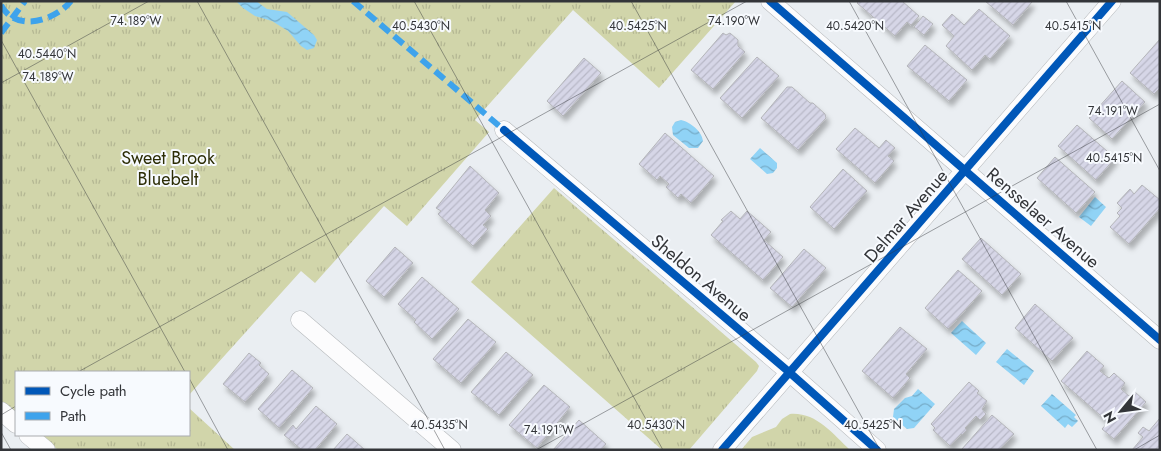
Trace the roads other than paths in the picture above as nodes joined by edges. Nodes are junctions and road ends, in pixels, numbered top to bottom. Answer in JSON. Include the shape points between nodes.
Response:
{"nodes":[{"id":1,"x":770,"y":1,"type":"edge"},
{"id":2,"x":1112,"y":1,"type":"edge"},
{"id":3,"x":504,"y":130,"type":"dead end"},
{"id":4,"x":965,"y":170,"type":"junction"},
{"id":5,"x":300,"y":320,"type":"dead end"},
{"id":6,"x":1160,"y":340,"type":"edge"},
{"id":7,"x":789,"y":372,"type":"junction"},
{"id":8,"x":1,"y":411,"type":"edge"},
{"id":9,"x":15,"y":423,"type":"edge"},
{"id":10,"x":29,"y":436,"type":"edge"},
{"id":11,"x":46,"y":450,"type":"edge"},
{"id":12,"x":452,"y":450,"type":"edge"},
{"id":13,"x":722,"y":450,"type":"edge"},
{"id":14,"x":877,"y":450,"type":"edge"}],
"edges":[{"from":1,"to":4,"type":"street","name":"Rensselaer Avenue"},
{"from":2,"to":4,"type":"street","name":"Delmar Avenue"},
{"from":3,"to":7,"type":"street","name":"Sheldon Avenue"},
{"from":4,"to":6,"type":"street","name":"Rensselaer Avenue"},
{"from":4,"to":7,"type":"street","name":"Delmar Avenue"},
{"from":5,"to":12,"type":"street"},
{"from":7,"to":13,"type":"street","name":"Delmar Avenue"},
{"from":7,"to":14,"type":"street","name":"Sheldon Avenue"},
{"from":8,"to":9,"type":"street"},
{"from":10,"to":11,"type":"street"}]}
